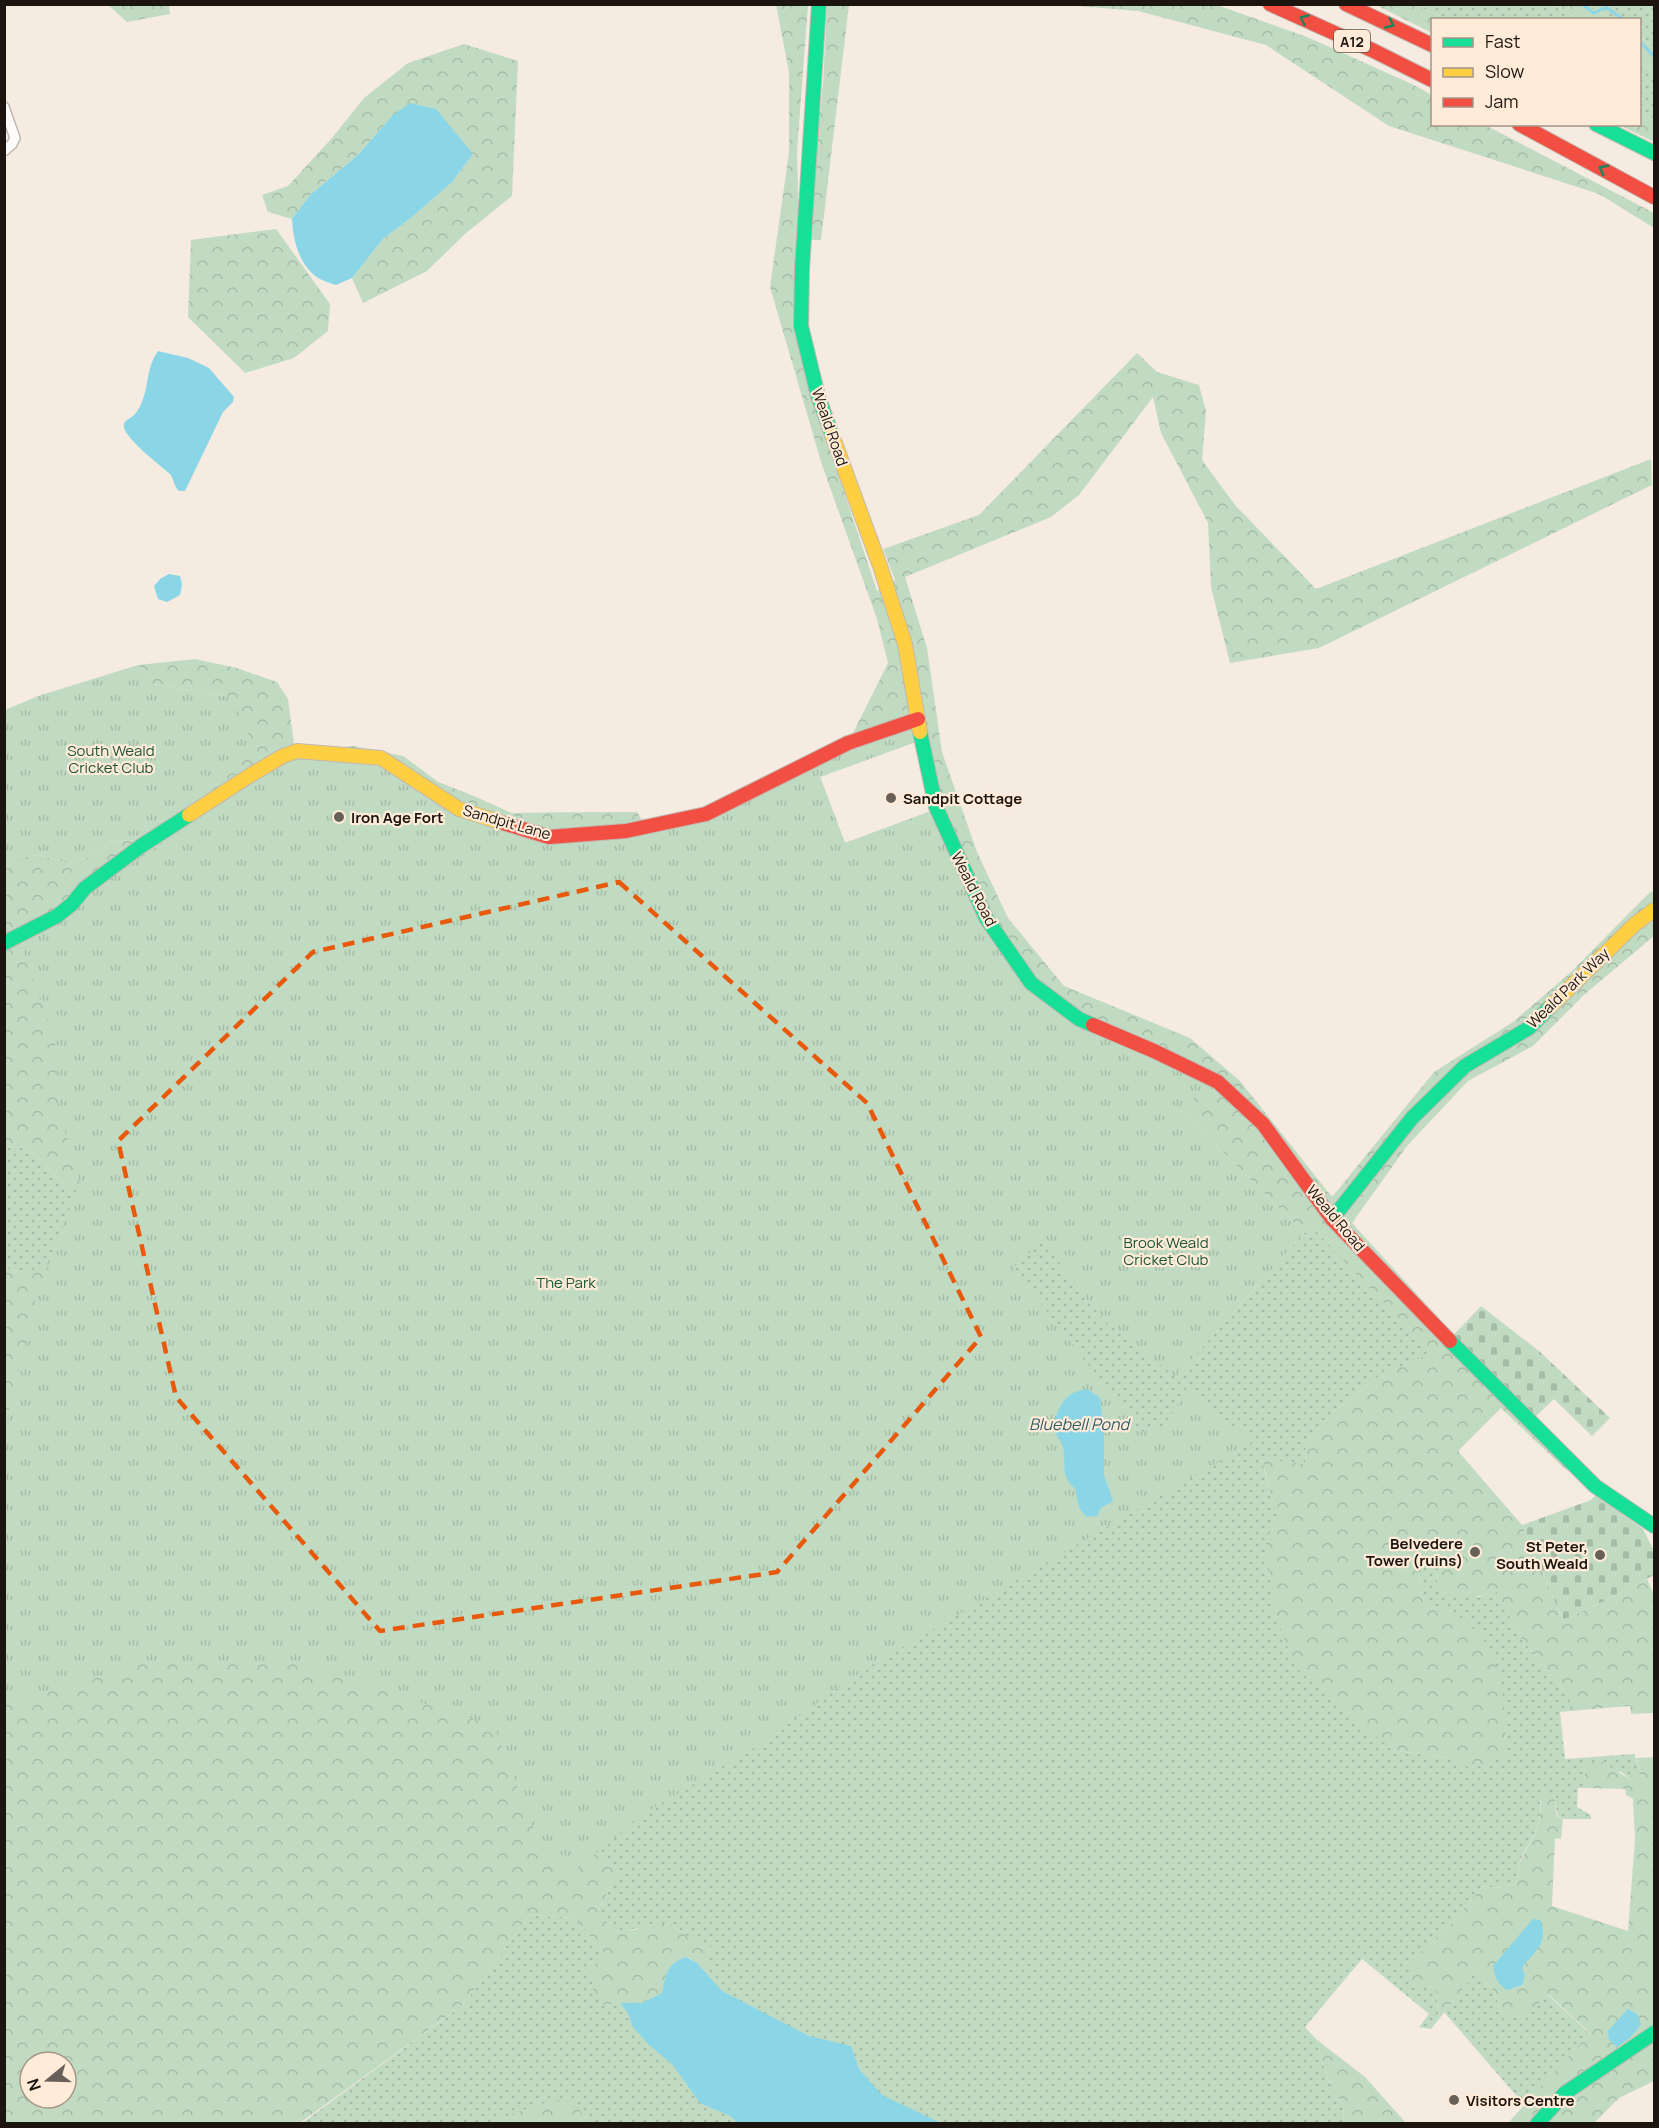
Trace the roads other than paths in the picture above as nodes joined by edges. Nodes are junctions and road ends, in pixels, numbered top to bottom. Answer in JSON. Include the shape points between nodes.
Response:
{"nodes":[{"id":1,"x":819,"y":4,"type":"edge"},
{"id":2,"x":1270,"y":4,"type":"edge"},
{"id":3,"x":1346,"y":4,"type":"edge"},
{"id":4,"x":1431,"y":45,"type":"edge"},
{"id":5,"x":1431,"y":80,"type":"edge"},
{"id":6,"x":4,"y":106,"type":"edge"},
{"id":7,"x":1523,"y":126,"type":"edge"},
{"id":8,"x":1600,"y":126,"type":"edge"},
{"id":9,"x":4,"y":151,"type":"edge"},
{"id":10,"x":1654,"y":153,"type":"edge"},
{"id":11,"x":1654,"y":197,"type":"edge"},
{"id":12,"x":918,"y":719,"type":"junction"},
{"id":13,"x":1654,"y":910,"type":"edge"},
{"id":14,"x":4,"y":943,"type":"edge"},
{"id":15,"x":1332,"y":1219,"type":"junction"},
{"id":16,"x":1654,"y":1526,"type":"edge"},
{"id":17,"x":1654,"y":2033,"type":"edge"},
{"id":18,"x":1537,"y":2124,"type":"edge"}],
"edges":[{"from":1,"to":12,"type":"main road","name":"Weald Road","via":[[801,326],[818,396],[905,644]]},
{"from":5,"to":2,"type":"main road","number":"A12","one_way":true},
{"from":3,"to":4,"type":"main road","number":"A12","one_way":true},
{"from":6,"to":9,"type":"street","via":[[15,138]]},
{"from":11,"to":7,"type":"main road","one_way":true},
{"from":8,"to":10,"type":"main road"},
{"from":12,"to":14,"type":"main road","name":"Sandpit Lane","via":[[848,743],[706,814],[626,831],[549,837],[459,809],[381,758],[297,751],[249,776],[132,852],[85,888],[57,916]]},
{"from":12,"to":15,"type":"main road","name":"Weald Road","via":[[936,807],[953,848],[986,918],[1031,983],[1078,1019],[1218,1082],[1263,1124]]},
{"from":13,"to":15,"type":"main road","name":"Weald Park Way","via":[[1528,1029],[1465,1066],[1412,1118]]},
{"from":15,"to":16,"type":"main road","name":"Weald Road","via":[[1595,1486]]},
{"from":17,"to":18,"type":"main road","via":[[1565,2093]]}]}
